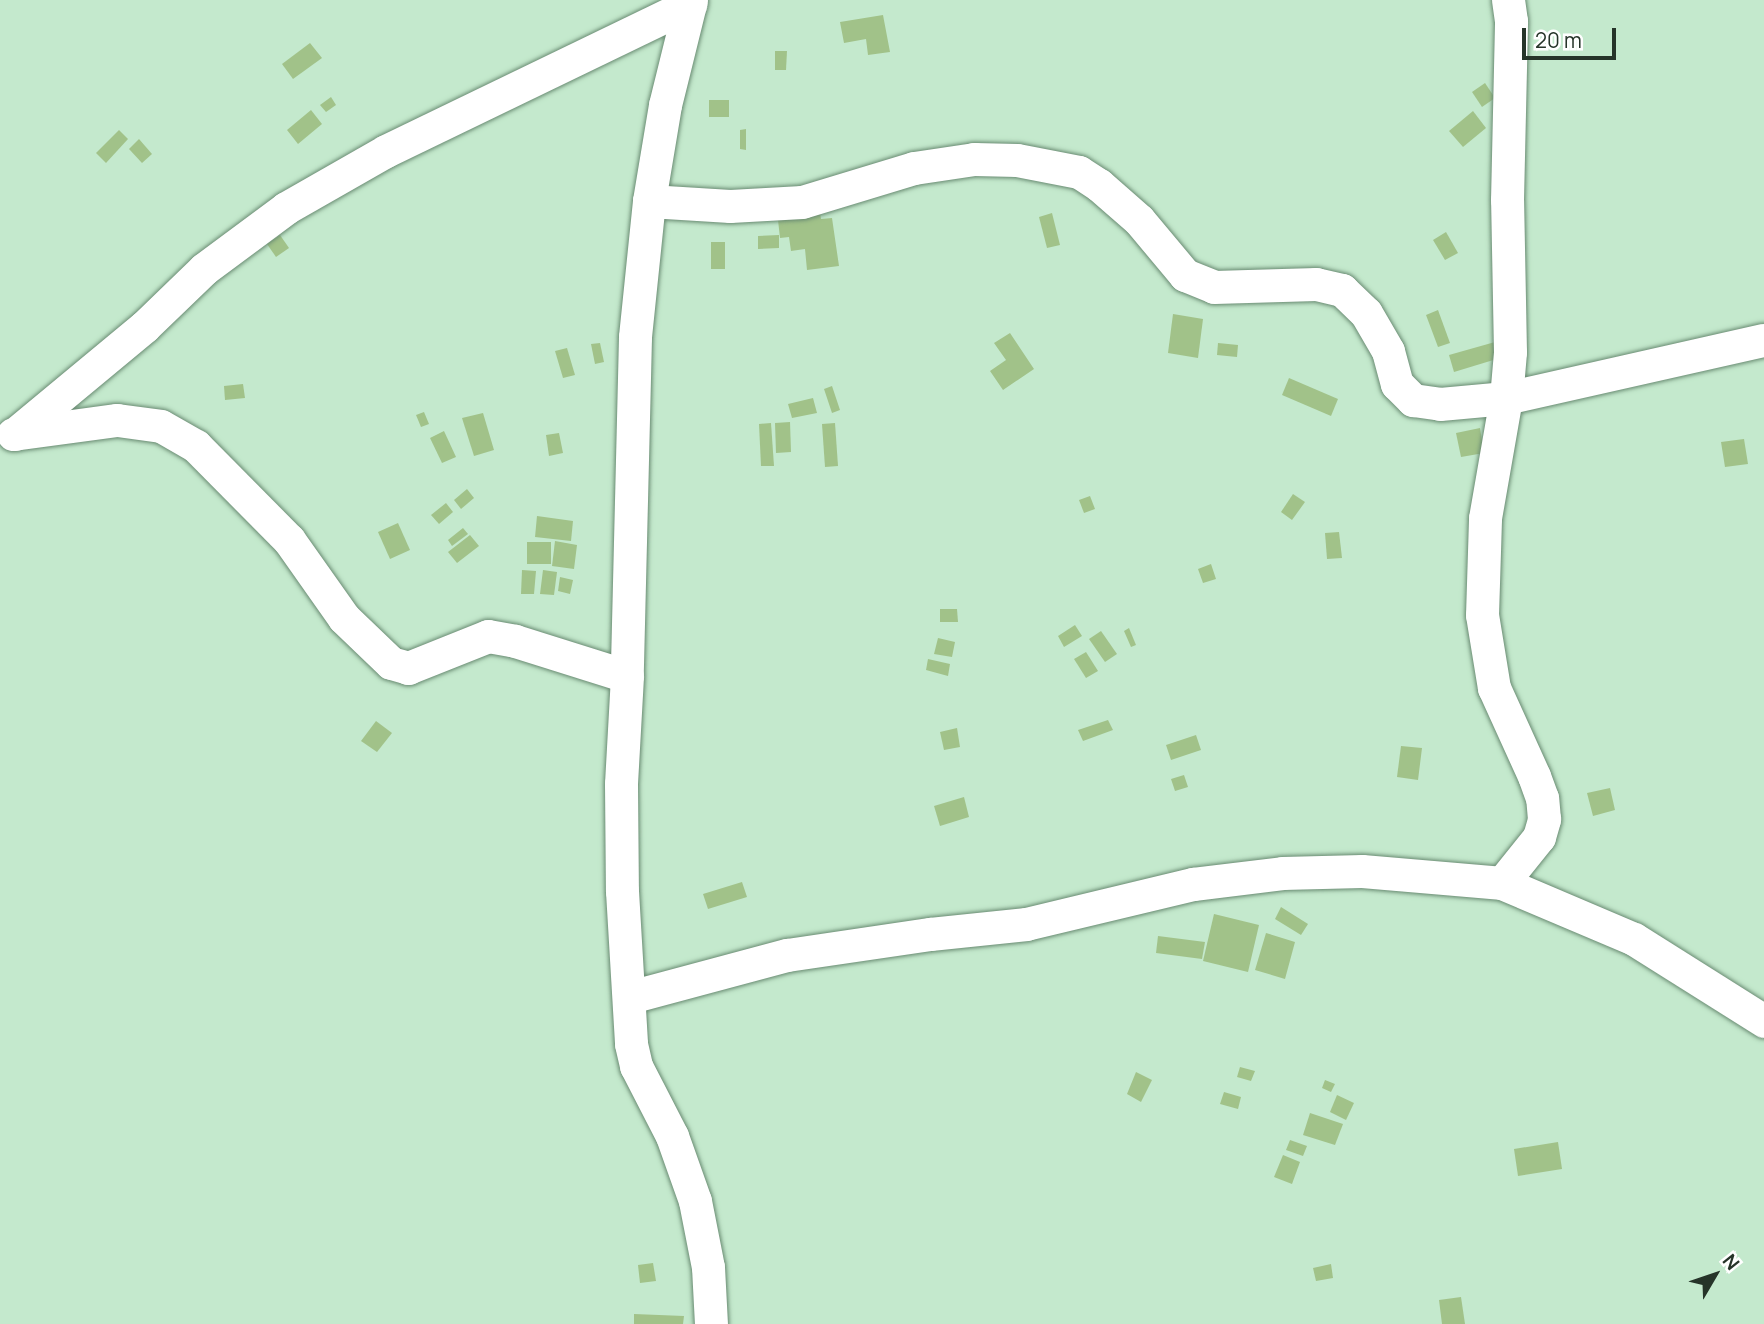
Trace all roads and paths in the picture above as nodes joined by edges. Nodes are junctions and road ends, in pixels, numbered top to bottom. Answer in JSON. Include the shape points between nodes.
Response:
{"nodes":[{"id":1,"x":1508,"y":0,"type":"edge"},
{"id":2,"x":690,"y":2,"type":"edge"},
{"id":3,"x":649,"y":201,"type":"junction"},
{"id":4,"x":1764,"y":340,"type":"edge"},
{"id":5,"x":1506,"y":398,"type":"junction"},
{"id":6,"x":7,"y":435,"type":"edge"},
{"id":7,"x":627,"y":676,"type":"junction"},
{"id":8,"x":1502,"y":883,"type":"junction"},
{"id":9,"x":630,"y":997,"type":"junction"},
{"id":10,"x":1764,"y":1021,"type":"edge"},
{"id":11,"x":711,"y":1324,"type":"edge"}],
"edges":[{"from":1,"to":5,"type":"street","via":[[1511,310]]},
{"from":2,"to":3,"type":"street"},
{"from":2,"to":6,"type":"street","via":[[386,151],[286,208],[204,269],[144,327]]},
{"from":3,"to":5,"type":"street","via":[[765,206],[802,202],[914,169],[974,159],[1017,160],[1079,172],[1139,220],[1185,275],[1214,287],[1316,285],[1342,290],[1366,313],[1388,351],[1397,384],[1413,400],[1440,404]]},
{"from":3,"to":7,"type":"street","via":[[635,337]]},
{"from":4,"to":5,"type":"street"},
{"from":5,"to":8,"type":"street","via":[[1485,518],[1482,615],[1494,688],[1534,776],[1544,819],[1539,837]]},
{"from":6,"to":7,"type":"street","via":[[117,421],[161,426],[196,446],[289,540],[344,618],[391,663],[408,668],[488,636]]},
{"from":7,"to":9,"type":"street","via":[[622,891]]},
{"from":8,"to":9,"type":"street","via":[[1362,871],[1282,873],[1193,884],[1026,924],[787,955]]},
{"from":8,"to":10,"type":"street","via":[[1633,939]]},
{"from":9,"to":11,"type":"street","via":[[636,1066],[672,1136],[695,1202],[708,1267]]}]}
